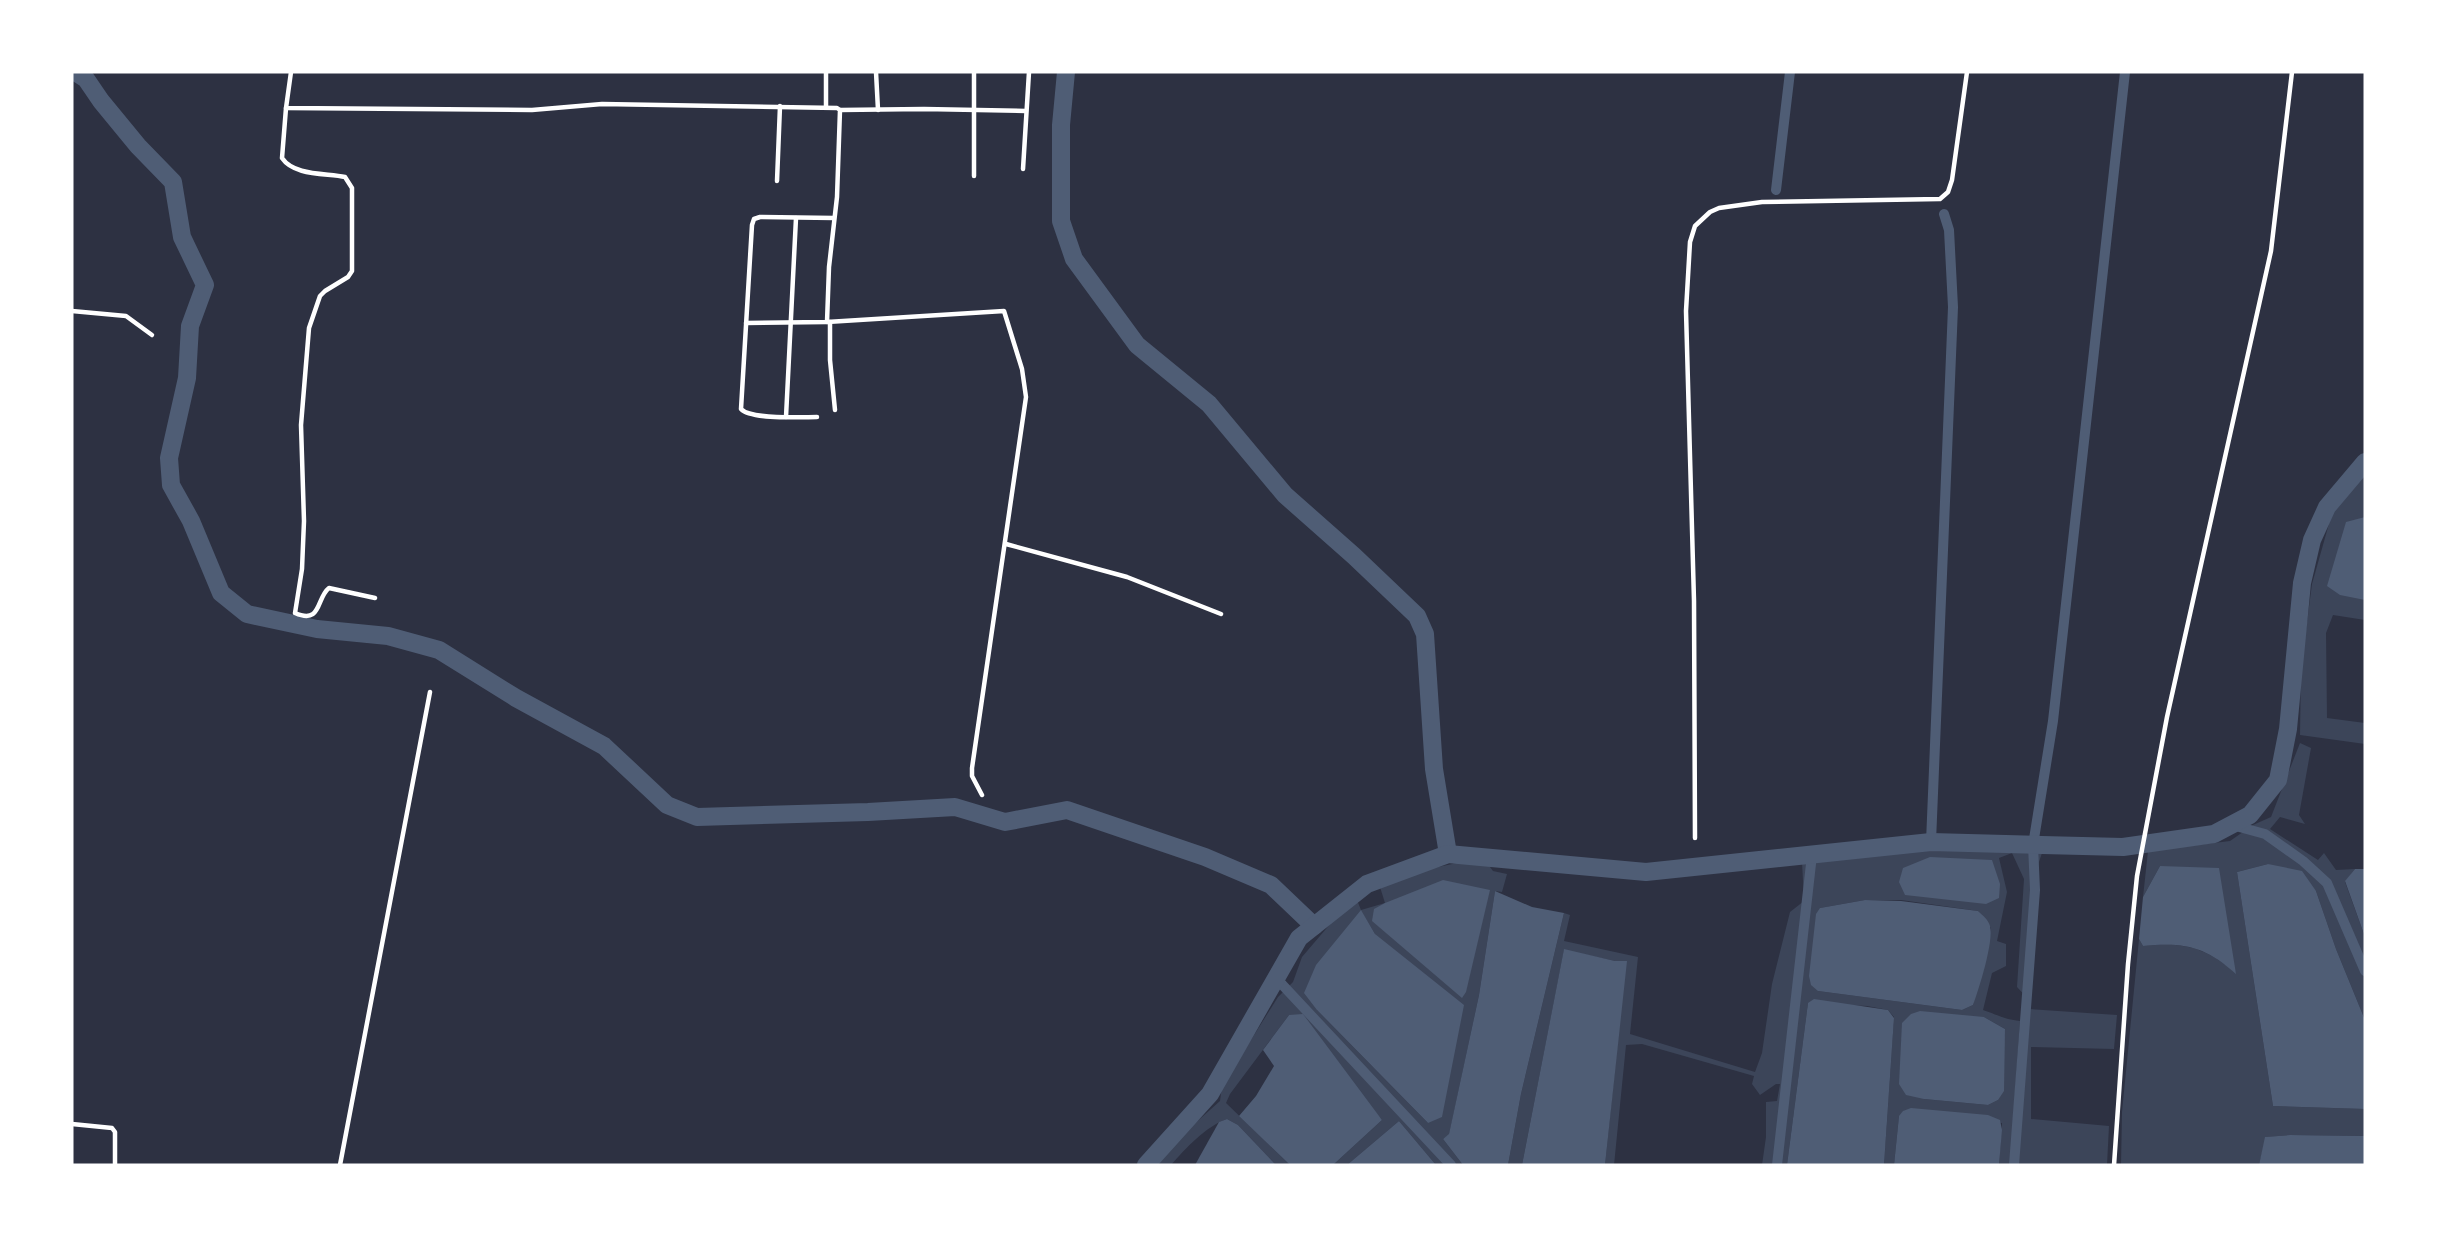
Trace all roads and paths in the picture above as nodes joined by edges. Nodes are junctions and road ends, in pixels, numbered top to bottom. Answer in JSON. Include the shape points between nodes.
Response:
{"nodes":[{"id":1,"x":291,"y":72,"type":"edge"},
{"id":2,"x":826,"y":72,"type":"edge"},
{"id":3,"x":876,"y":72,"type":"edge"},
{"id":4,"x":974,"y":72,"type":"edge"},
{"id":5,"x":1029,"y":72,"type":"edge"},
{"id":6,"x":1967,"y":72,"type":"edge"},
{"id":7,"x":2292,"y":72,"type":"edge"},
{"id":8,"x":780,"y":106,"type":"junction"},
{"id":9,"x":826,"y":107,"type":"junction"},
{"id":10,"x":286,"y":108,"type":"junction"},
{"id":11,"x":840,"y":110,"type":"junction"},
{"id":12,"x":878,"y":110,"type":"junction"},
{"id":13,"x":975,"y":110,"type":"junction"},
{"id":14,"x":1026,"y":111,"type":"junction"},
{"id":15,"x":1023,"y":169,"type":"dead end"},
{"id":16,"x":974,"y":176,"type":"dead end"},
{"id":17,"x":777,"y":181,"type":"dead end"},
{"id":18,"x":796,"y":218,"type":"junction"},
{"id":19,"x":834,"y":218,"type":"junction"},
{"id":20,"x":72,"y":311,"type":"edge"},
{"id":21,"x":828,"y":322,"type":"junction"},
{"id":22,"x":746,"y":323,"type":"junction"},
{"id":23,"x":791,"y":323,"type":"junction"},
{"id":24,"x":152,"y":335,"type":"dead end"},
{"id":25,"x":835,"y":410,"type":"dead end"},
{"id":26,"x":786,"y":417,"type":"junction"},
{"id":27,"x":817,"y":417,"type":"dead end"},
{"id":28,"x":1006,"y":544,"type":"junction"},
{"id":29,"x":375,"y":598,"type":"dead end"},
{"id":30,"x":1221,"y":614,"type":"dead end"},
{"id":31,"x":430,"y":692,"type":"dead end"},
{"id":32,"x":982,"y":795,"type":"dead end"},
{"id":33,"x":1695,"y":838,"type":"dead end"},
{"id":34,"x":72,"y":1124,"type":"edge"},
{"id":35,"x":115,"y":1165,"type":"edge"},
{"id":36,"x":340,"y":1165,"type":"edge"},
{"id":37,"x":2115,"y":1165,"type":"edge"}],
"edges":[{"from":1,"to":10,"type":"street"},
{"from":2,"to":9,"type":"street"},
{"from":3,"to":12,"type":"street"},
{"from":4,"to":13,"type":"street"},
{"from":5,"to":14,"type":"street"},
{"from":6,"to":33,"type":"street","via":[[1952,180],[1948,192],[1940,199],[1762,202],[1719,208],[1695,226],[1688,263],[1686,321],[1694,601]]},
{"from":7,"to":37,"type":"street","via":[[2271,251],[2167,717],[2137,876]]},
{"from":8,"to":9,"type":"street"},
{"from":8,"to":10,"type":"street"},
{"from":8,"to":17,"type":"street"},
{"from":9,"to":11,"type":"street"},
{"from":10,"to":29,"type":"street","via":[[284,162],[299,170],[345,177],[352,188],[352,271],[320,296],[309,328],[301,426],[302,569],[295,613],[311,615],[329,588]]},
{"from":11,"to":12,"type":"street"},
{"from":11,"to":19,"type":"street"},
{"from":12,"to":13,"type":"street"},
{"from":13,"to":14,"type":"street"},
{"from":13,"to":16,"type":"street"},
{"from":14,"to":15,"type":"street"},
{"from":18,"to":19,"type":"street"},
{"from":18,"to":22,"type":"street","via":[[760,217],[752,222]]},
{"from":18,"to":23,"type":"street"},
{"from":19,"to":21,"type":"street"},
{"from":20,"to":24,"type":"street","via":[[126,316]]},
{"from":21,"to":23,"type":"street"},
{"from":21,"to":25,"type":"street"},
{"from":21,"to":28,"type":"street","via":[[1004,311],[1022,369],[1026,397]]},
{"from":22,"to":23,"type":"street"},
{"from":22,"to":26,"type":"street","via":[[741,410]]},
{"from":23,"to":26,"type":"street"},
{"from":26,"to":27,"type":"street"},
{"from":28,"to":30,"type":"street","via":[[1134,579]]},
{"from":28,"to":32,"type":"street","via":[[972,768]]},
{"from":31,"to":36,"type":"street"},
{"from":34,"to":35,"type":"street","via":[[112,1128]]}]}
